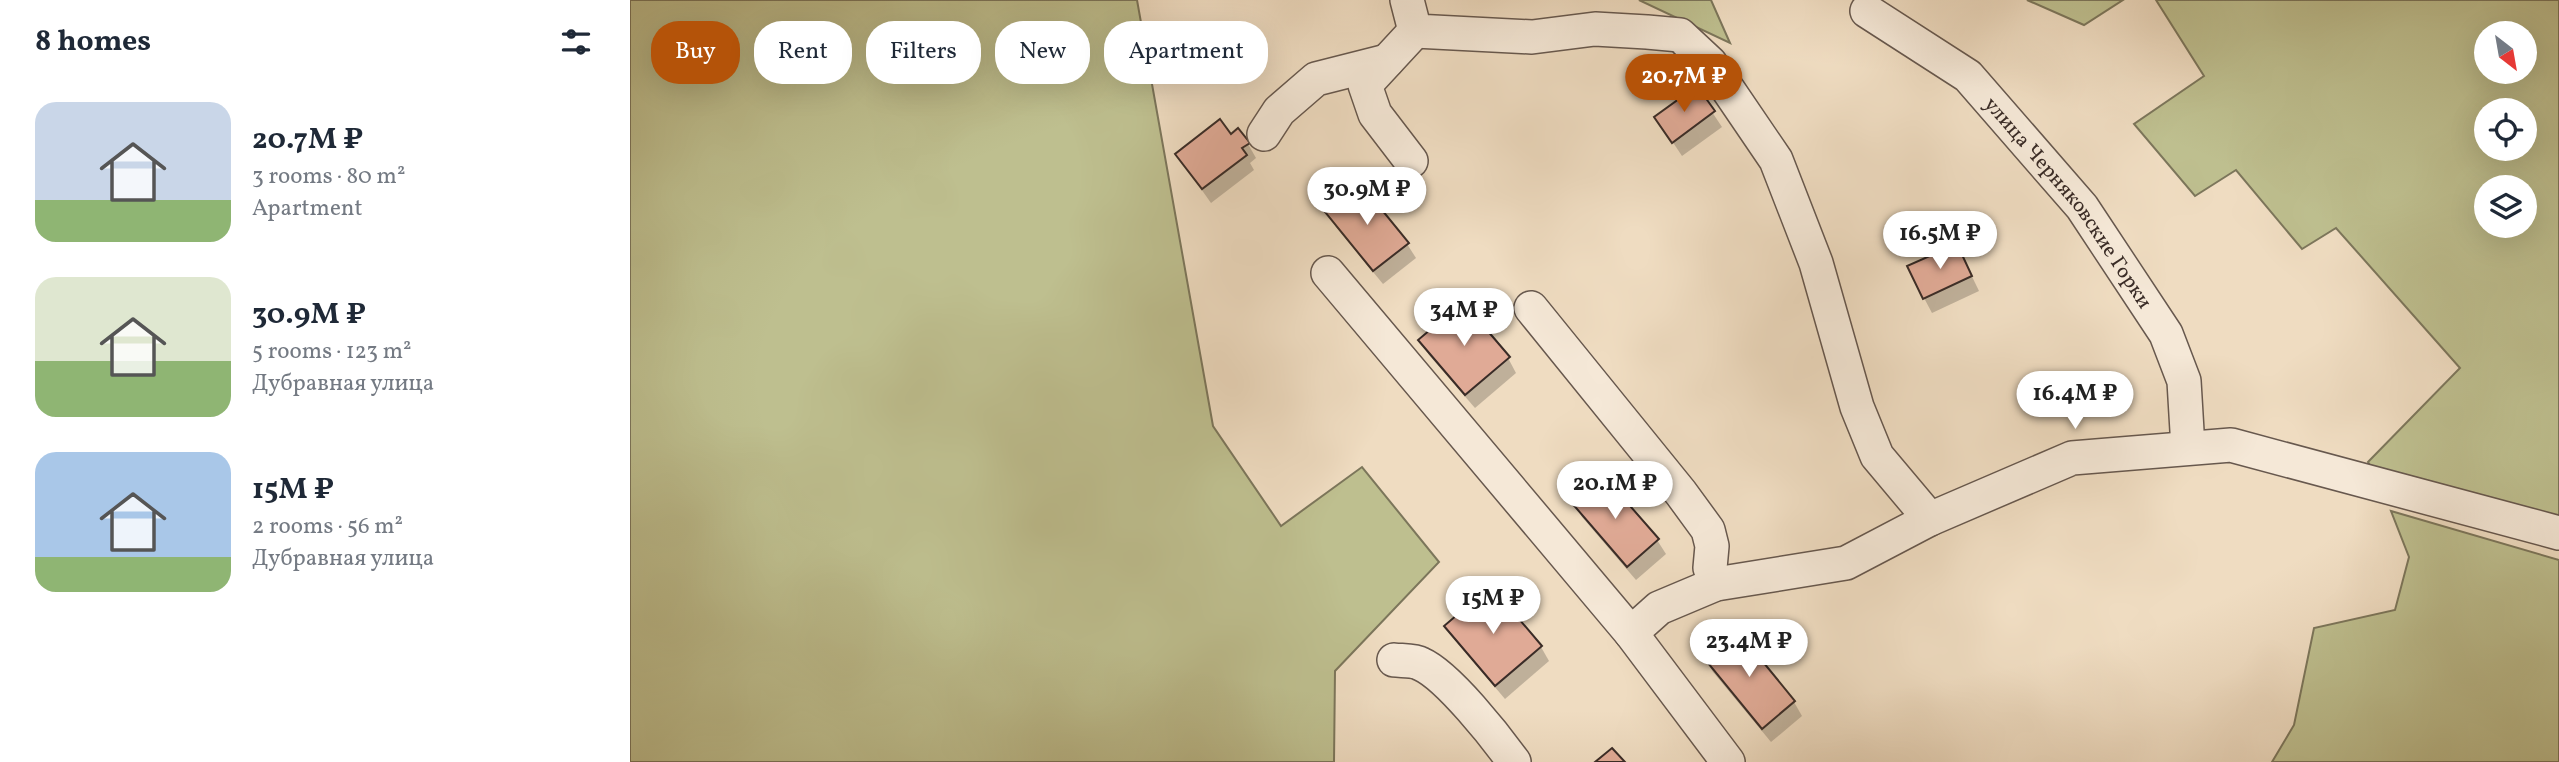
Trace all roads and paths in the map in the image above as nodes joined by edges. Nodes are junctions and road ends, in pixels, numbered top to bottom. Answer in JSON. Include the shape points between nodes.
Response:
{"nodes":[{"id":1,"x":1867,"y":11,"type":"dead end"},
{"id":2,"x":1411,"y":15,"type":"edge"},
{"id":3,"x":1387,"y":61,"type":"junction"},
{"id":4,"x":1264,"y":134,"type":"dead end"},
{"id":5,"x":1411,"y":161,"type":"dead end"},
{"id":6,"x":1328,"y":273,"type":"dead end"},
{"id":7,"x":1531,"y":308,"type":"dead end"},
{"id":8,"x":2188,"y":448,"type":"junction"},
{"id":9,"x":1930,"y":519,"type":"junction"},
{"id":10,"x":2559,"y":533,"type":"edge"},
{"id":11,"x":1716,"y":584,"type":"junction"},
{"id":12,"x":1631,"y":633,"type":"junction"},
{"id":13,"x":1394,"y":660,"type":"dead end"},
{"id":14,"x":1514,"y":762,"type":"edge"},
{"id":15,"x":1728,"y":762,"type":"edge"}],
"edges":[{"from":1,"to":8,"type":"street","name":"улица Черняковские Горки","via":[[1968,76],[2082,207],[2166,334],[2184,381]]},
{"from":2,"to":3,"type":"street"},
{"from":2,"to":9,"type":"street","via":[[1532,37],[1595,29],[1680,36],[1710,63],[1776,160],[1816,263],[1857,407],[1877,456]]},
{"from":3,"to":4,"type":"street","via":[[1316,79],[1279,111]]},
{"from":3,"to":5,"type":"street","via":[[1365,85],[1375,114]]},
{"from":6,"to":12,"type":"street"},
{"from":7,"to":11,"type":"street","via":[[1708,530],[1710,568]]},
{"from":8,"to":9,"type":"street","via":[[2072,458]]},
{"from":8,"to":10,"type":"street","via":[[2231,445]]},
{"from":9,"to":11,"type":"street","via":[[1846,563]]},
{"from":11,"to":12,"type":"street","via":[[1659,608]]},
{"from":12,"to":15,"type":"street"},
{"from":13,"to":14,"type":"street","via":[[1420,663],[1451,687]]}]}
